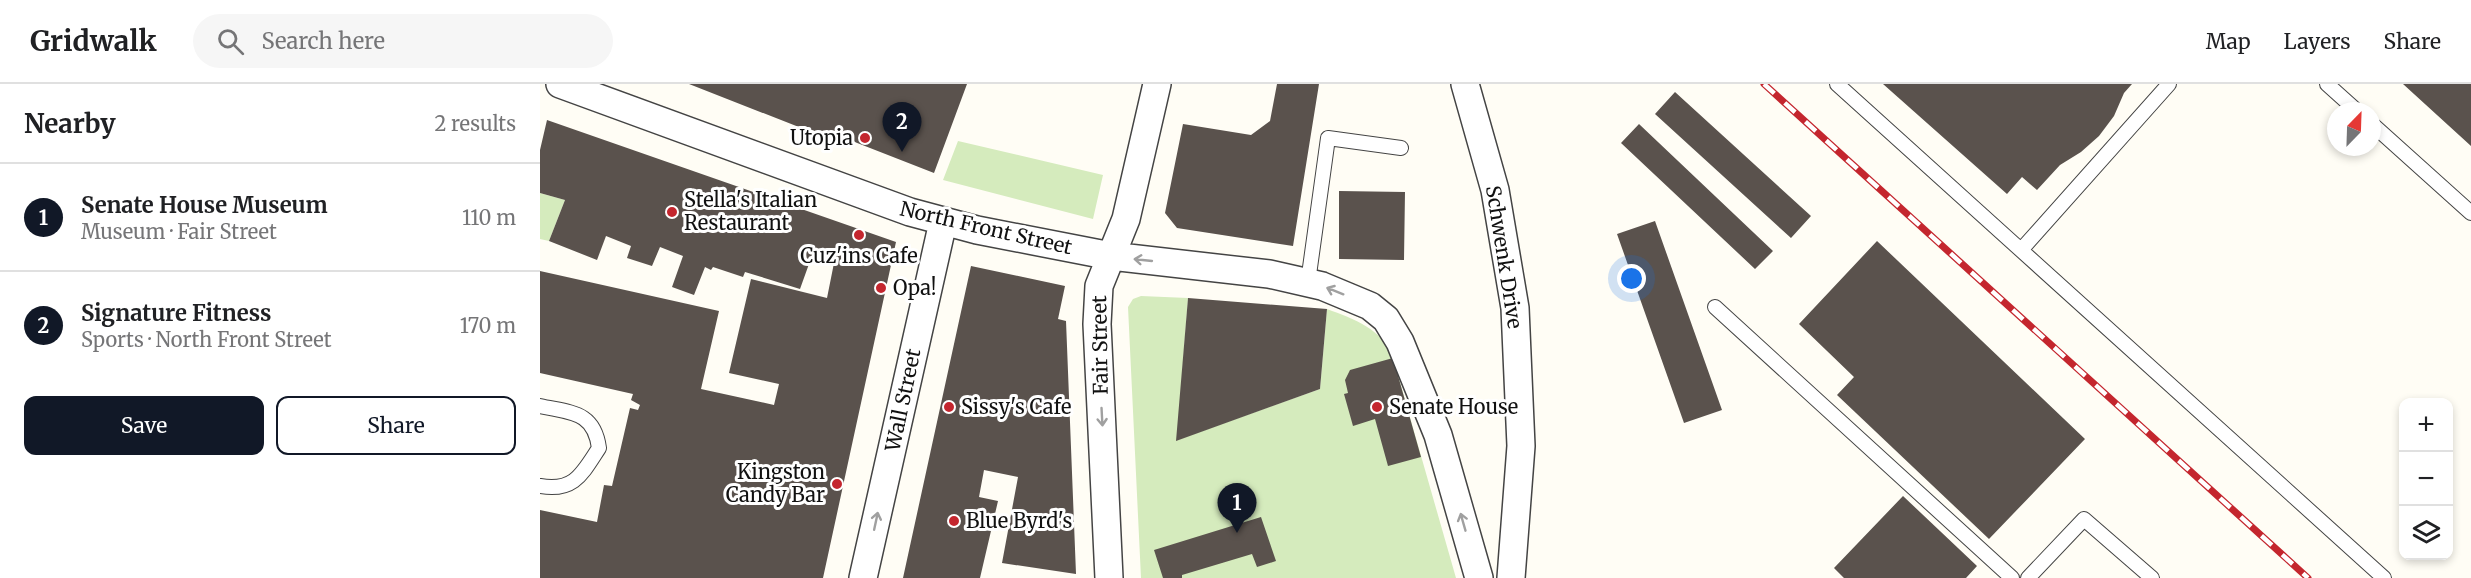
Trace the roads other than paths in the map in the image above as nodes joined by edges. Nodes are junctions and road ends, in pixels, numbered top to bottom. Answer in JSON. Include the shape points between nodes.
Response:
{"nodes":[{"id":1,"x":560,"y":84,"type":"edge"},
{"id":2,"x":1157,"y":84,"type":"edge"},
{"id":3,"x":1465,"y":84,"type":"edge"},
{"id":4,"x":1836,"y":84,"type":"edge"},
{"id":5,"x":2169,"y":84,"type":"edge"},
{"id":6,"x":2327,"y":84,"type":"edge"},
{"id":7,"x":2347,"y":102,"type":"edge"},
{"id":8,"x":2381,"y":132,"type":"edge"},
{"id":9,"x":1401,"y":148,"type":"dead end"},
{"id":10,"x":2471,"y":213,"type":"edge"},
{"id":11,"x":943,"y":222,"type":"junction"},
{"id":12,"x":2021,"y":250,"type":"junction"},
{"id":13,"x":1111,"y":256,"type":"junction"},
{"id":14,"x":1308,"y":282,"type":"junction"},
{"id":15,"x":1715,"y":307,"type":"dead end"},
{"id":16,"x":540,"y":406,"type":"edge"},
{"id":17,"x":540,"y":486,"type":"edge"},
{"id":18,"x":863,"y":578,"type":"edge"},
{"id":19,"x":1109,"y":578,"type":"edge"},
{"id":20,"x":1479,"y":578,"type":"edge"},
{"id":21,"x":1511,"y":578,"type":"edge"},
{"id":22,"x":2012,"y":578,"type":"edge"},
{"id":23,"x":2028,"y":578,"type":"edge"},
{"id":24,"x":2152,"y":578,"type":"edge"},
{"id":25,"x":2384,"y":578,"type":"edge"}],
"edges":[{"from":1,"to":11,"type":"street","name":"North Front Street"},
{"from":2,"to":13,"type":"street","name":"Fair Street","via":[[1126,219]]},
{"from":3,"to":21,"type":"street","name":"Schwenk Drive","via":[[1495,190],[1515,308],[1521,446]]},
{"from":4,"to":12,"type":"lane"},
{"from":5,"to":12,"type":"lane"},
{"from":6,"to":7,"type":"lane"},
{"from":8,"to":10,"type":"lane"},
{"from":9,"to":14,"type":"lane","via":[[1328,138]]},
{"from":11,"to":13,"type":"street","name":"North Front Street"},
{"from":18,"to":11,"type":"street","name":"Wall Street","one_way":true},
{"from":12,"to":25,"type":"lane"},
{"from":14,"to":13,"type":"street","name":"North Front Street","one_way":true},
{"from":13,"to":19,"type":"street","name":"Fair Street","one_way":true,"via":[[1099,286],[1097,324]]},
{"from":20,"to":14,"type":"street","name":"North Front Street","one_way":true,"via":[[1438,435],[1401,342],[1386,319],[1370,306]]},
{"from":15,"to":22,"type":"lane"},
{"from":16,"to":17,"type":"lane","via":[[584,416],[597,431],[599,448],[579,477],[557,489]]},
{"from":23,"to":24,"type":"lane","via":[[2084,519]]}]}
